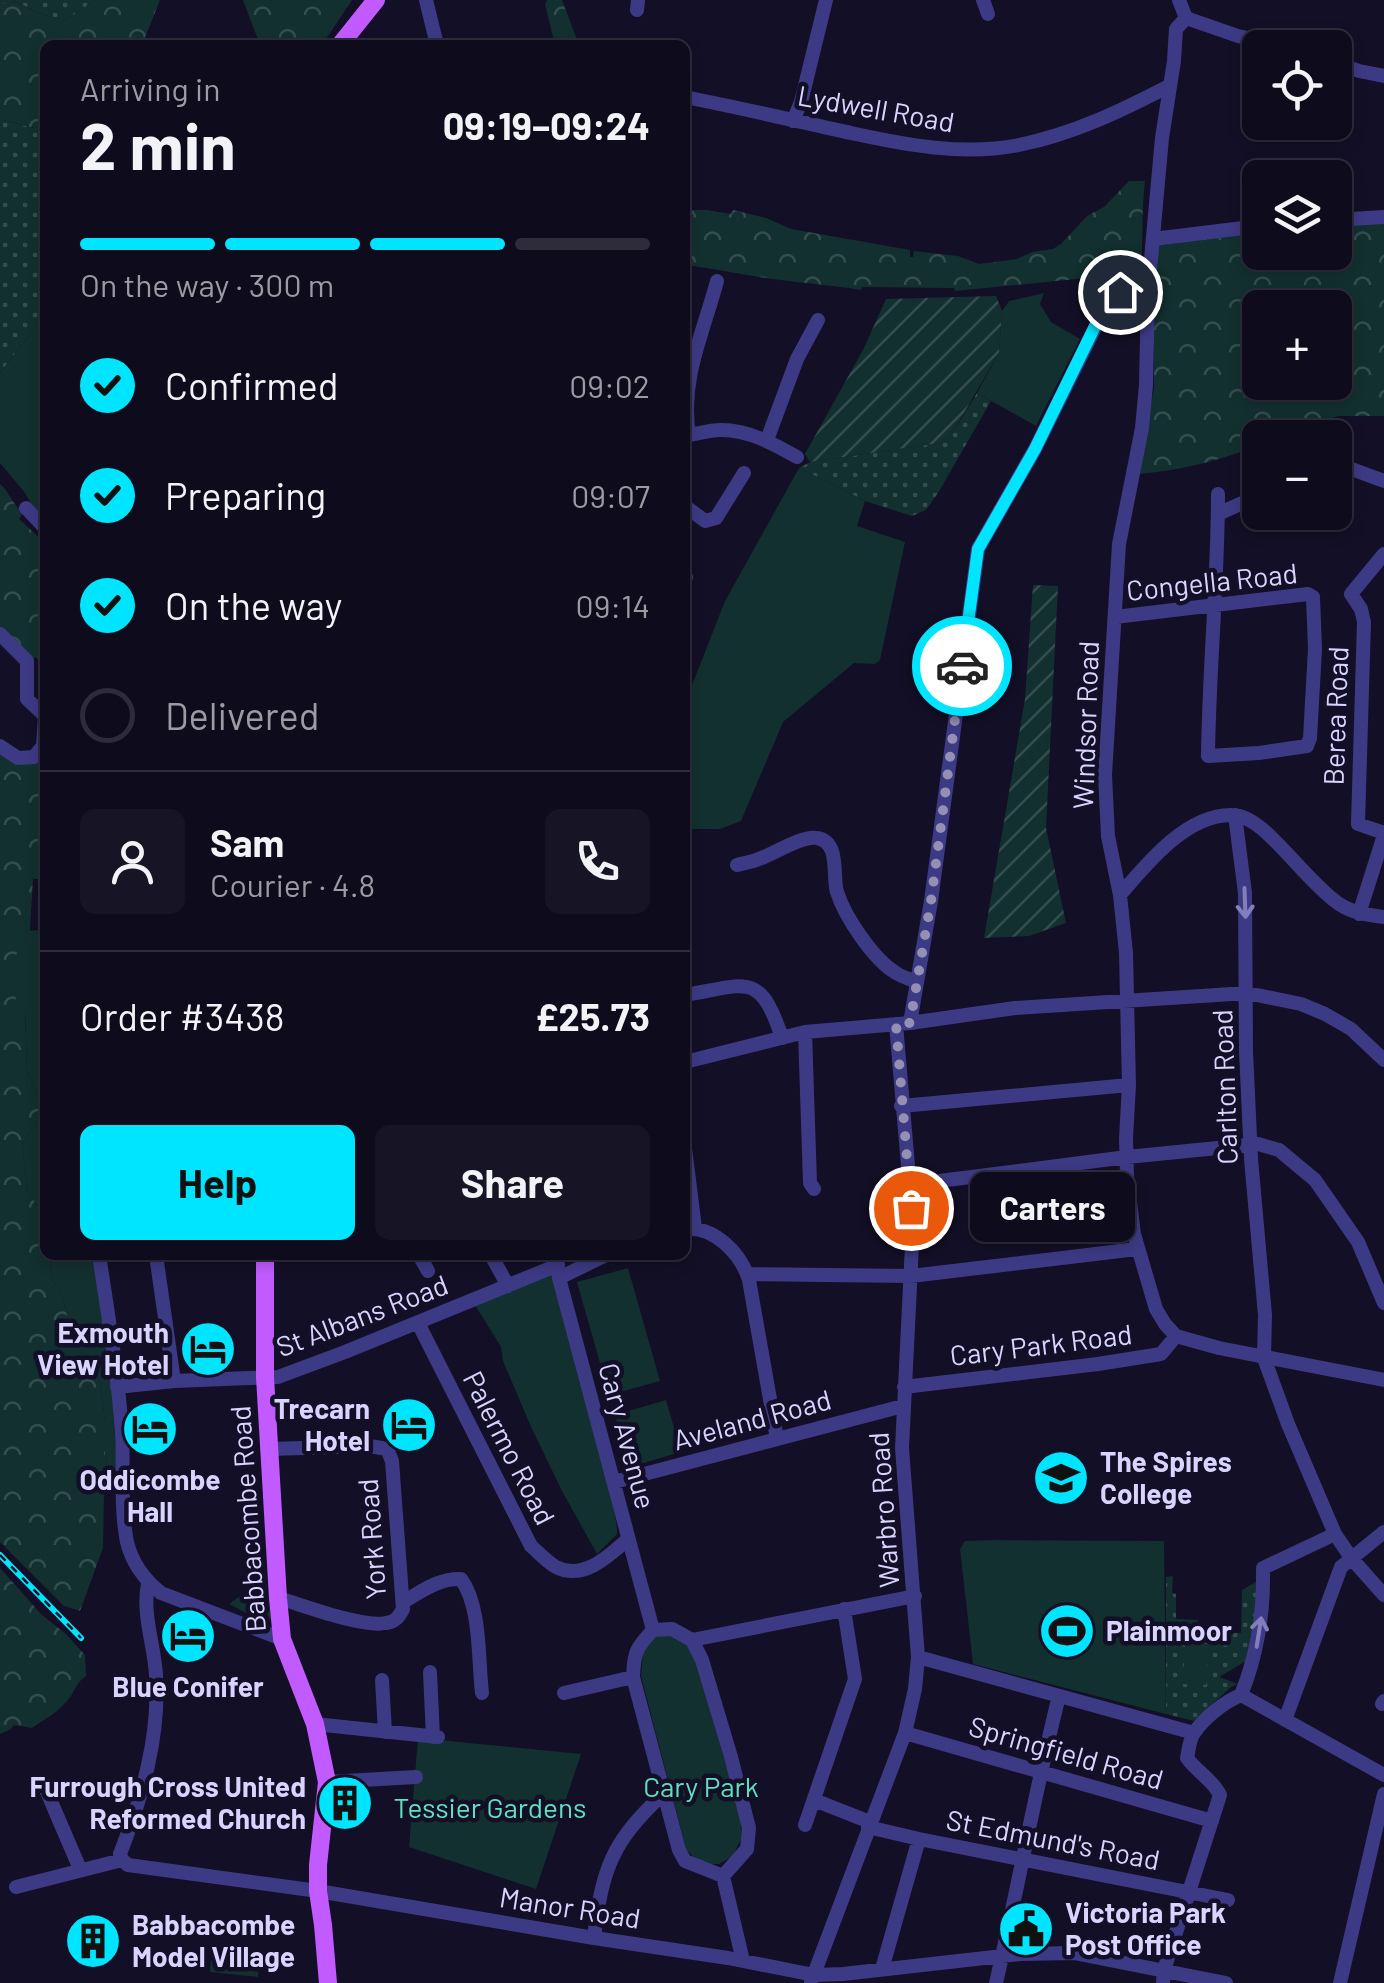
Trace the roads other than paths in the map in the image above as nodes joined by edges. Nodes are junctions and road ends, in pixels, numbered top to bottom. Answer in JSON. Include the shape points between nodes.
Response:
{"nodes":[{"id":1,"x":376,"y":0,"type":"edge"},
{"id":2,"x":426,"y":0,"type":"edge"},
{"id":3,"x":826,"y":0,"type":"edge"},
{"id":4,"x":1179,"y":0,"type":"edge"},
{"id":5,"x":1186,"y":18,"type":"junction"},
{"id":6,"x":1242,"y":37,"type":"edge"},
{"id":7,"x":344,"y":40,"type":"edge"},
{"id":8,"x":436,"y":40,"type":"edge"},
{"id":9,"x":1352,"y":68,"type":"edge"},
{"id":10,"x":1384,"y":76,"type":"edge"},
{"id":11,"x":1170,"y":86,"type":"junction"},
{"id":12,"x":690,"y":99,"type":"edge"},
{"id":13,"x":793,"y":122,"type":"junction"},
{"id":14,"x":1384,"y":217,"type":"edge"},
{"id":15,"x":1352,"y":219,"type":"edge"},
{"id":16,"x":1242,"y":228,"type":"edge"},
{"id":17,"x":1153,"y":239,"type":"junction"},
{"id":18,"x":717,"y":281,"type":"dead end"},
{"id":19,"x":1148,"y":292,"type":"junction"},
{"id":20,"x":818,"y":320,"type":"dead end"},
{"id":21,"x":690,"y":376,"type":"edge"},
{"id":22,"x":690,"y":436,"type":"edge"},
{"id":23,"x":767,"y":440,"type":"junction"},
{"id":24,"x":797,"y":457,"type":"dead end"},
{"id":25,"x":1352,"y":470,"type":"edge"},
{"id":26,"x":744,"y":473,"type":"dead end"},
{"id":27,"x":1384,"y":481,"type":"edge"},
{"id":28,"x":1218,"y":494,"type":"dead end"},
{"id":29,"x":1242,"y":503,"type":"edge"},
{"id":30,"x":26,"y":508,"type":"dead end"},
{"id":31,"x":690,"y":510,"type":"edge"},
{"id":32,"x":1218,"y":514,"type":"junction"},
{"id":33,"x":40,"y":523,"type":"edge"},
{"id":34,"x":1384,"y":554,"type":"edge"},
{"id":35,"x":1214,"y":604,"type":"junction"},
{"id":36,"x":1115,"y":617,"type":"junction"},
{"id":37,"x":0,"y":634,"type":"edge"},
{"id":38,"x":40,"y":711,"type":"edge"},
{"id":39,"x":0,"y":746,"type":"edge"},
{"id":40,"x":40,"y":750,"type":"edge"},
{"id":41,"x":1236,"y":815,"type":"junction"},
{"id":42,"x":1384,"y":834,"type":"edge"},
{"id":43,"x":737,"y":865,"type":"dead end"},
{"id":44,"x":1120,"y":895,"type":"junction"},
{"id":45,"x":1360,"y":914,"type":"junction"},
{"id":46,"x":1384,"y":917,"type":"edge"},
{"id":47,"x":917,"y":982,"type":"junction"},
{"id":48,"x":690,"y":993,"type":"edge"},
{"id":49,"x":1247,"y":993,"type":"junction"},
{"id":50,"x":1128,"y":1001,"type":"junction"},
{"id":51,"x":903,"y":1023,"type":"junction"},
{"id":52,"x":805,"y":1032,"type":"junction"},
{"id":53,"x":782,"y":1038,"type":"junction"},
{"id":54,"x":1384,"y":1060,"type":"edge"},
{"id":55,"x":690,"y":1061,"type":"edge"},
{"id":56,"x":1129,"y":1085,"type":"junction"},
{"id":57,"x":901,"y":1106,"type":"junction"},
{"id":58,"x":1250,"y":1145,"type":"junction"},
{"id":59,"x":1127,"y":1156,"type":"junction"},
{"id":60,"x":908,"y":1185,"type":"junction"},
{"id":61,"x":814,"y":1190,"type":"dead end"},
{"id":62,"x":690,"y":1228,"type":"edge"},
{"id":63,"x":1136,"y":1249,"type":"junction"},
{"id":64,"x":100,"y":1260,"type":"edge"},
{"id":65,"x":157,"y":1260,"type":"edge"},
{"id":66,"x":265,"y":1260,"type":"edge"},
{"id":67,"x":422,"y":1260,"type":"edge"},
{"id":68,"x":494,"y":1260,"type":"edge"},
{"id":69,"x":584,"y":1260,"type":"edge"},
{"id":70,"x":557,"y":1266,"type":"edge"},
{"id":71,"x":428,"y":1271,"type":"dead end"},
{"id":72,"x":748,"y":1274,"type":"junction"},
{"id":73,"x":911,"y":1276,"type":"junction"},
{"id":74,"x":508,"y":1286,"type":"junction"},
{"id":75,"x":1383,"y":1296,"type":"edge"},
{"id":76,"x":418,"y":1323,"type":"junction"},
{"id":77,"x":1176,"y":1336,"type":"junction"},
{"id":78,"x":1264,"y":1358,"type":"junction"},
{"id":79,"x":266,"y":1377,"type":"junction"},
{"id":80,"x":1384,"y":1380,"type":"edge"},
{"id":81,"x":174,"y":1382,"type":"junction"},
{"id":82,"x":117,"y":1387,"type":"junction"},
{"id":83,"x":904,"y":1388,"type":"junction"},
{"id":84,"x":903,"y":1406,"type":"junction"},
{"id":85,"x":777,"y":1439,"type":"junction"},
{"id":86,"x":270,"y":1449,"type":"junction"},
{"id":87,"x":614,"y":1482,"type":"junction"},
{"id":88,"x":1384,"y":1532,"type":"edge"},
{"id":89,"x":1335,"y":1534,"type":"junction"},
{"id":90,"x":628,"y":1540,"type":"junction"},
{"id":91,"x":1352,"y":1559,"type":"junction"},
{"id":92,"x":148,"y":1583,"type":"junction"},
{"id":93,"x":1384,"y":1595,"type":"edge"},
{"id":94,"x":914,"y":1596,"type":"junction"},
{"id":95,"x":278,"y":1598,"type":"junction"},
{"id":96,"x":404,"y":1602,"type":"junction"},
{"id":97,"x":844,"y":1609,"type":"junction"},
{"id":98,"x":652,"y":1630,"type":"junction"},
{"id":99,"x":282,"y":1638,"type":"junction"},
{"id":100,"x":692,"y":1640,"type":"junction"},
{"id":101,"x":918,"y":1658,"type":"junction"},
{"id":102,"x":430,"y":1672,"type":"dead end"},
{"id":103,"x":632,"y":1677,"type":"junction"},
{"id":104,"x":382,"y":1680,"type":"dead end"},
{"id":105,"x":482,"y":1693,"type":"dead end"},
{"id":106,"x":564,"y":1693,"type":"dead end"},
{"id":107,"x":1241,"y":1695,"type":"junction"},
{"id":108,"x":1059,"y":1696,"type":"junction"},
{"id":109,"x":1286,"y":1720,"type":"junction"},
{"id":110,"x":315,"y":1724,"type":"junction"},
{"id":111,"x":385,"y":1732,"type":"junction"},
{"id":112,"x":1194,"y":1732,"type":"junction"},
{"id":113,"x":905,"y":1733,"type":"junction"},
{"id":114,"x":1041,"y":1770,"type":"junction"},
{"id":115,"x":1384,"y":1775,"type":"edge"},
{"id":116,"x":416,"y":1778,"type":"dead end"},
{"id":117,"x":327,"y":1782,"type":"junction"},
{"id":118,"x":44,"y":1785,"type":"dead end"},
{"id":119,"x":664,"y":1794,"type":"junction"},
{"id":120,"x":1384,"y":1794,"type":"edge"},
{"id":121,"x":814,"y":1800,"type":"junction"},
{"id":122,"x":1212,"y":1821,"type":"junction"},
{"id":123,"x":869,"y":1824,"type":"junction"},
{"id":124,"x":805,"y":1825,"type":"dead end"},
{"id":125,"x":919,"y":1840,"type":"junction"},
{"id":126,"x":1023,"y":1859,"type":"junction"},
{"id":127,"x":122,"y":1860,"type":"junction"},
{"id":128,"x":80,"y":1869,"type":"junction"},
{"id":129,"x":722,"y":1876,"type":"junction"},
{"id":130,"x":16,"y":1886,"type":"dead end"},
{"id":131,"x":318,"y":1891,"type":"junction"},
{"id":132,"x":1190,"y":1893,"type":"junction"},
{"id":133,"x":1228,"y":1900,"type":"dead end"},
{"id":134,"x":594,"y":1938,"type":"junction"},
{"id":135,"x":1002,"y":1956,"type":"junction"},
{"id":136,"x":743,"y":1961,"type":"junction"},
{"id":137,"x":882,"y":1969,"type":"junction"},
{"id":138,"x":1164,"y":1976,"type":"edge"},
{"id":139,"x":812,"y":1979,"type":"edge"},
{"id":140,"x":328,"y":1983,"type":"edge"},
{"id":141,"x":996,"y":1983,"type":"edge"},
{"id":142,"x":1226,"y":1983,"type":"edge"},
{"id":143,"x":1340,"y":1983,"type":"edge"}],
"edges":[{"from":1,"to":7,"type":"main road"},
{"from":2,"to":8,"type":"street"},
{"from":3,"to":13,"type":"street"},
{"from":4,"to":5,"type":"street"},
{"from":5,"to":6,"type":"street"},
{"from":5,"to":11,"type":"street","name":"Windsor Road","via":[[1176,30]]},
{"from":9,"to":10,"type":"street"},
{"from":11,"to":13,"type":"street","name":"Lydwell Road","via":[[1098,122],[996,148],[947,149]]},
{"from":11,"to":17,"type":"street","name":"Windsor Road"},
{"from":12,"to":13,"type":"street","name":"Lydwell Road"},
{"from":14,"to":15,"type":"street"},
{"from":16,"to":17,"type":"street"},
{"from":17,"to":19,"type":"street","name":"Windsor Road"},
{"from":18,"to":21,"type":"street"},
{"from":19,"to":36,"type":"street","name":"Windsor Road","via":[[1142,428],[1119,544]]},
{"from":19,"to":47,"type":"street","name":"Warbro Road","via":[[1124,290],[1098,320],[978,549]]},
{"from":20,"to":23,"type":"street","via":[[796,358]]},
{"from":22,"to":23,"type":"street","via":[[722,430]]},
{"from":23,"to":24,"type":"street"},
{"from":25,"to":27,"type":"street"},
{"from":26,"to":31,"type":"street","via":[[716,518],[704,520]]},
{"from":28,"to":32,"type":"street"},
{"from":29,"to":32,"type":"street"},
{"from":30,"to":33,"type":"street"},
{"from":32,"to":35,"type":"street"},
{"from":34,"to":42,"type":"street","name":"Berea Road","via":[[1351,594],[1364,622],[1358,824]]},
{"from":35,"to":35,"type":"street","name":"Congella Road","via":[[1208,756],[1307,746],[1313,596]]},
{"from":35,"to":36,"type":"street","name":"Congella Road"},
{"from":36,"to":44,"type":"street","name":"Windsor Road","via":[[1106,774],[1108,836]]},
{"from":37,"to":38,"type":"street","via":[[27,661],[27,698]]},
{"from":39,"to":40,"type":"street","via":[[18,758]]},
{"from":41,"to":44,"type":"street","via":[[1180,834]]},
{"from":41,"to":45,"type":"street","via":[[1257,824],[1338,903]]},
{"from":41,"to":49,"type":"street","name":"Carlton Road","one_way":true},
{"from":42,"to":45,"type":"street"},
{"from":43,"to":47,"type":"street","via":[[822,840],[834,858],[836,891],[860,935],[894,972]]},
{"from":44,"to":50,"type":"street","name":"Windsor Road"},
{"from":45,"to":46,"type":"street"},
{"from":47,"to":51,"type":"street","name":"Warbro Road"},
{"from":48,"to":53,"type":"street","via":[[748,986],[768,1000]]},
{"from":49,"to":50,"type":"street"},
{"from":49,"to":54,"type":"street","via":[[1325,1014]]},
{"from":49,"to":58,"type":"street","name":"Carlton Road"},
{"from":50,"to":51,"type":"street"},
{"from":50,"to":56,"type":"street","name":"Windsor Road"},
{"from":51,"to":52,"type":"street"},
{"from":51,"to":57,"type":"street","name":"Warbro Road"},
{"from":52,"to":53,"type":"street"},
{"from":52,"to":61,"type":"street"},
{"from":53,"to":55,"type":"street"},
{"from":56,"to":57,"type":"street"},
{"from":56,"to":59,"type":"street","name":"Windsor Road"},
{"from":57,"to":60,"type":"street","name":"Warbro Road"},
{"from":58,"to":59,"type":"street"},
{"from":58,"to":75,"type":"street","via":[[1279,1150],[1315,1180],[1358,1242]]},
{"from":58,"to":78,"type":"street","name":"Carlton Road"},
{"from":59,"to":60,"type":"street"},
{"from":59,"to":63,"type":"street","name":"Windsor Road"},
{"from":60,"to":73,"type":"street","name":"Warbro Road"},
{"from":62,"to":72,"type":"street","via":[[722,1242]]},
{"from":63,"to":73,"type":"street"},
{"from":63,"to":77,"type":"street","name":"Windsor Road","via":[[1156,1309]]},
{"from":64,"to":82,"type":"street"},
{"from":65,"to":81,"type":"street"},
{"from":66,"to":79,"type":"main road","name":"Babbacombe Road"},
{"from":67,"to":71,"type":"street"},
{"from":68,"to":74,"type":"street"},
{"from":69,"to":70,"type":"street","name":"St Albans Road"},
{"from":70,"to":74,"type":"street","name":"St Albans Road"},
{"from":70,"to":87,"type":"street","name":"Cary Avenue"},
{"from":72,"to":73,"type":"street"},
{"from":72,"to":85,"type":"street"},
{"from":73,"to":83,"type":"street","name":"Warbro Road"},
{"from":74,"to":76,"type":"street","name":"St Albans Road"},
{"from":76,"to":79,"type":"street","name":"St Albans Road"},
{"from":76,"to":90,"type":"street","name":"Palermo Road","via":[[530,1546],[559,1569],[573,1570],[602,1562]]},
{"from":77,"to":78,"type":"street"},
{"from":77,"to":83,"type":"street","name":"Cary Park Road","via":[[1160,1354]]},
{"from":78,"to":80,"type":"street"},
{"from":78,"to":89,"type":"street","name":"Carlton Road"},
{"from":79,"to":81,"type":"street","name":"St Albans Road"},
{"from":79,"to":86,"type":"main road","name":"Babbacombe Road"},
{"from":81,"to":82,"type":"street","name":"St Albans Road"},
{"from":82,"to":92,"type":"street","via":[[128,1544]]},
{"from":83,"to":84,"type":"street","name":"Warbro Road"},
{"from":84,"to":85,"type":"street","name":"Aveland Road"},
{"from":84,"to":94,"type":"street","name":"Warbro Road"},
{"from":85,"to":87,"type":"street","name":"Aveland Road"},
{"from":86,"to":95,"type":"main road","name":"Babbacombe Road"},
{"from":86,"to":96,"type":"street","name":"York Road","via":[[387,1449]]},
{"from":87,"to":90,"type":"street","name":"Cary Avenue"},
{"from":88,"to":91,"type":"street"},
{"from":89,"to":91,"type":"street","name":"Carlton Road"},
{"from":107,"to":89,"type":"street","one_way":true,"via":[[1261,1628],[1263,1568]]},
{"from":90,"to":98,"type":"street","name":"Cary Avenue"},
{"from":91,"to":93,"type":"street","name":"Carlton Road"},
{"from":91,"to":109,"type":"street","via":[[1341,1567]]},
{"from":92,"to":99,"type":"street"},
{"from":92,"to":127,"type":"street","via":[[155,1726]]},
{"from":94,"to":97,"type":"street"},
{"from":94,"to":101,"type":"street","name":"Warbro Road"},
{"from":95,"to":96,"type":"street","name":"York Road","via":[[369,1624],[389,1623]]},
{"from":95,"to":99,"type":"main road","name":"Babbacombe Road"},
{"from":96,"to":105,"type":"street","via":[[429,1586],[461,1580],[473,1606]]},
{"from":97,"to":100,"type":"street"},
{"from":97,"to":121,"type":"street","via":[[855,1679]]},
{"from":98,"to":100,"type":"street","via":[[672,1629]]},
{"from":98,"to":103,"type":"street","via":[[634,1651]]},
{"from":99,"to":110,"type":"main road","name":"Babbacombe Road"},
{"from":100,"to":129,"type":"street","via":[[748,1828],[747,1850]]},
{"from":101,"to":108,"type":"street"},
{"from":101,"to":113,"type":"street","name":"Warbro Road"},
{"from":102,"to":111,"type":"street","via":[[435,1737]]},
{"from":103,"to":106,"type":"street"},
{"from":103,"to":119,"type":"street"},
{"from":104,"to":111,"type":"street"},
{"from":107,"to":109,"type":"street"},
{"from":107,"to":112,"type":"street"},
{"from":108,"to":112,"type":"street"},
{"from":108,"to":114,"type":"street"},
{"from":109,"to":115,"type":"street"},
{"from":110,"to":111,"type":"street"},
{"from":110,"to":117,"type":"main road","name":"Babbacombe Road"},
{"from":112,"to":122,"type":"street","via":[[1187,1758],[1220,1795]]},
{"from":113,"to":114,"type":"street","name":"Springfield Road"},
{"from":113,"to":123,"type":"street","name":"Warbro Road"},
{"from":114,"to":122,"type":"street","name":"Springfield Road"},
{"from":114,"to":126,"type":"street"},
{"from":116,"to":117,"type":"street"},
{"from":117,"to":131,"type":"main road","name":"Babbacombe Road"},
{"from":118,"to":128,"type":"street"},
{"from":119,"to":129,"type":"street","via":[[685,1861]]},
{"from":119,"to":134,"type":"street","via":[[631,1825],[613,1856]]},
{"from":120,"to":143,"type":"street"},
{"from":121,"to":123,"type":"street","name":"St Edmund's Road"},
{"from":121,"to":124,"type":"street"},
{"from":122,"to":132,"type":"street"},
{"from":123,"to":125,"type":"street","name":"St Edmund's Road"},
{"from":123,"to":139,"type":"street","name":"Warbro Road"},
{"from":125,"to":126,"type":"street","name":"St Edmund's Road"},
{"from":125,"to":137,"type":"street"},
{"from":126,"to":132,"type":"street","name":"St Edmund's Road"},
{"from":126,"to":135,"type":"street"},
{"from":127,"to":128,"type":"street"},
{"from":127,"to":131,"type":"street","name":"Manor Road"},
{"from":128,"to":130,"type":"street"},
{"from":129,"to":136,"type":"street"},
{"from":131,"to":134,"type":"street","name":"Manor Road"},
{"from":131,"to":140,"type":"main road","name":"Babbacombe Road"},
{"from":132,"to":133,"type":"street","name":"St Edmund's Road"},
{"from":132,"to":138,"type":"street"},
{"from":134,"to":136,"type":"street","name":"Manor Road"},
{"from":135,"to":137,"type":"street","name":"Manor Road"},
{"from":135,"to":138,"type":"street","name":"Manor Road","via":[[1074,1953]]},
{"from":135,"to":141,"type":"street"},
{"from":136,"to":139,"type":"street","name":"Manor Road"},
{"from":137,"to":139,"type":"street","name":"Manor Road"},
{"from":138,"to":142,"type":"street","name":"Manor Road"}]}
